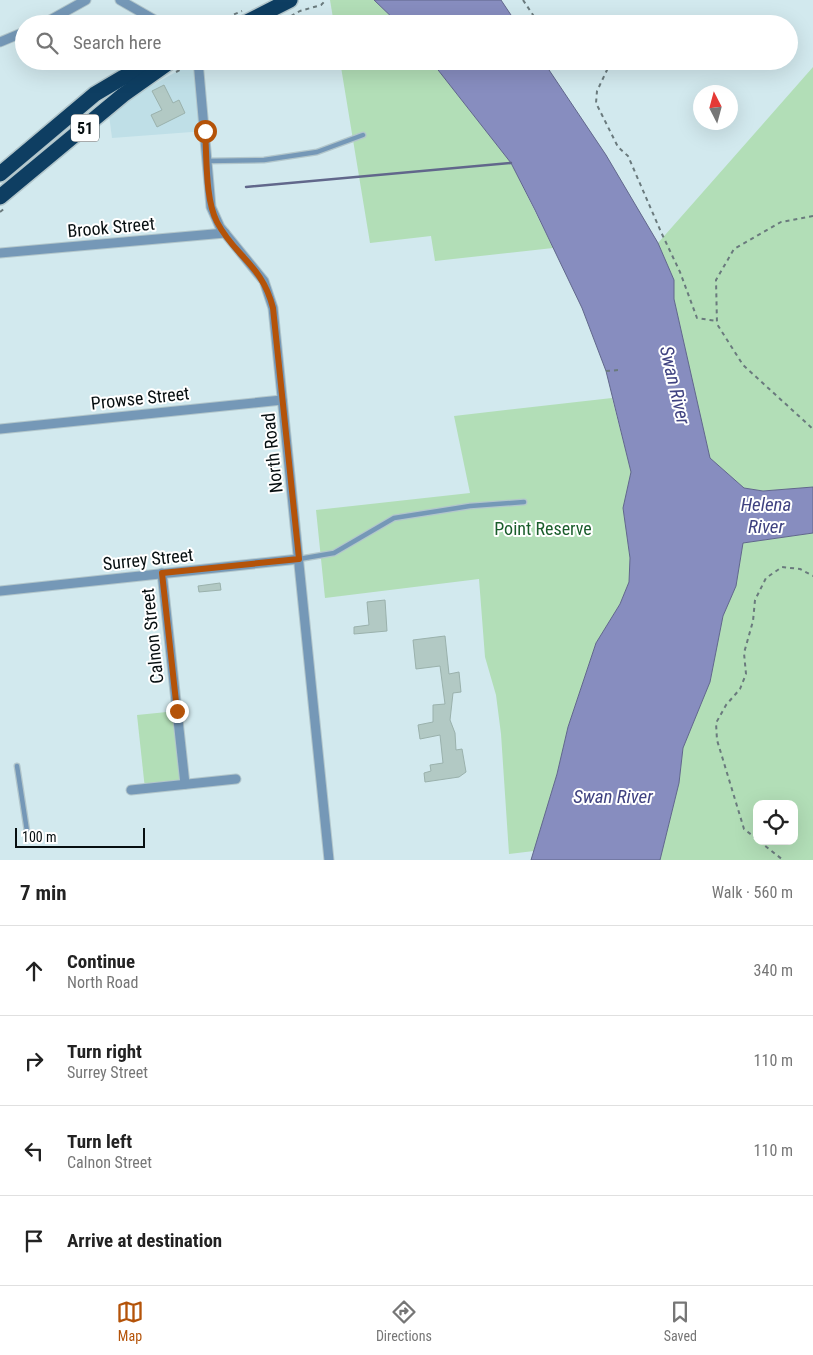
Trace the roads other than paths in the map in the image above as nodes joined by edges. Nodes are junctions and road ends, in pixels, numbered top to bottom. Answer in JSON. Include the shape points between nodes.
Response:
{"nodes":[{"id":1,"x":86,"y":0,"type":"edge"},
{"id":2,"x":120,"y":0,"type":"edge"},
{"id":3,"x":290,"y":0,"type":"edge"},
{"id":4,"x":59,"y":15,"type":"edge"},
{"id":5,"x":147,"y":15,"type":"edge"},
{"id":6,"x":276,"y":15,"type":"edge"},
{"id":7,"x":15,"y":36,"type":"edge"},
{"id":8,"x":0,"y":42,"type":"edge"},
{"id":9,"x":141,"y":70,"type":"edge"},
{"id":10,"x":158,"y":70,"type":"edge"},
{"id":11,"x":199,"y":70,"type":"edge"},
{"id":12,"x":363,"y":135,"type":"dead end"},
{"id":13,"x":207,"y":161,"type":"junction"},
{"id":14,"x":0,"y":174,"type":"edge"},
{"id":15,"x":0,"y":197,"type":"edge"},
{"id":16,"x":225,"y":234,"type":"junction"},
{"id":17,"x":0,"y":253,"type":"edge"},
{"id":18,"x":282,"y":400,"type":"junction"},
{"id":19,"x":0,"y":429,"type":"edge"},
{"id":20,"x":524,"y":502,"type":"dead end"},
{"id":21,"x":299,"y":559,"type":"junction"},
{"id":22,"x":162,"y":573,"type":"junction"},
{"id":23,"x":0,"y":591,"type":"edge"},
{"id":24,"x":17,"y":766,"type":"dead end"},
{"id":25,"x":236,"y":779,"type":"dead end"},
{"id":26,"x":185,"y":784,"type":"junction"},
{"id":27,"x":131,"y":790,"type":"dead end"},
{"id":28,"x":26,"y":831,"type":"dead end"},
{"id":29,"x":329,"y":860,"type":"edge"}],
"edges":[{"from":1,"to":4,"type":"street"},
{"from":2,"to":5,"type":"street"},
{"from":3,"to":6,"type":"highway"},
{"from":7,"to":8,"type":"street"},
{"from":9,"to":14,"type":"highway","number":"51","via":[[95,94]]},
{"from":10,"to":15,"type":"highway","number":"51","via":[[123,95]]},
{"from":11,"to":13,"type":"street","name":"North Road"},
{"from":12,"to":13,"type":"lane","via":[[317,152],[264,160]]},
{"from":13,"to":16,"type":"street","name":"North Road","via":[[211,207]]},
{"from":16,"to":17,"type":"street","name":"Brook Street"},
{"from":16,"to":18,"type":"street","name":"North Road","via":[[259,273],[269,292]]},
{"from":18,"to":19,"type":"street","name":"Prowse Street"},
{"from":18,"to":21,"type":"street","name":"North Road"},
{"from":20,"to":21,"type":"lane","via":[[470,506],[394,518],[334,553]]},
{"from":21,"to":22,"type":"street","name":"Surrey Street"},
{"from":21,"to":29,"type":"street","name":"North Road"},
{"from":22,"to":23,"type":"street","name":"Surrey Street"},
{"from":22,"to":26,"type":"street","name":"Calnon Street"},
{"from":24,"to":28,"type":"lane"},
{"from":25,"to":26,"type":"street"},
{"from":26,"to":27,"type":"street"}]}
